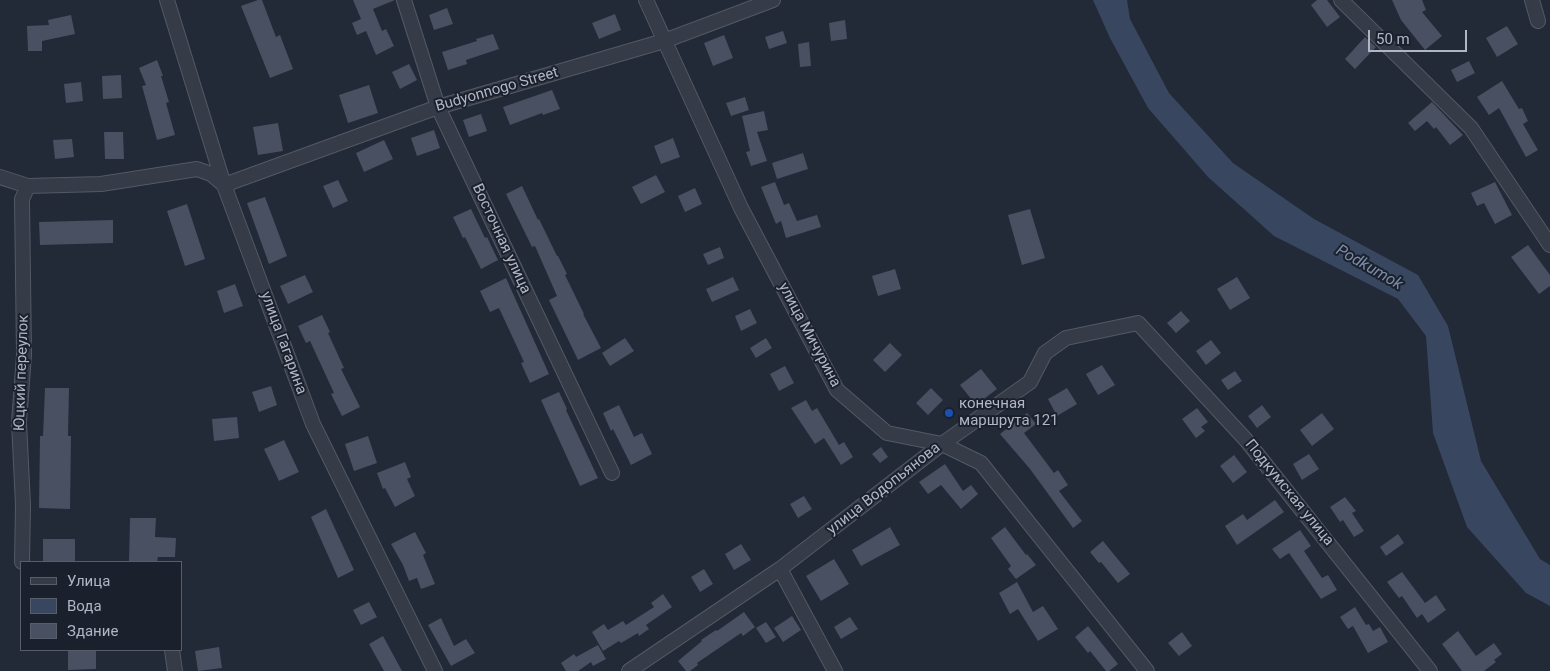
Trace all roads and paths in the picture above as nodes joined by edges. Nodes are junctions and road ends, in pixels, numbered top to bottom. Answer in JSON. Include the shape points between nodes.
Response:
{"nodes":[{"id":1,"x":167,"y":0,"type":"edge"},
{"id":2,"x":404,"y":0,"type":"edge"},
{"id":3,"x":646,"y":0,"type":"edge"},
{"id":4,"x":773,"y":0,"type":"edge"},
{"id":5,"x":1341,"y":0,"type":"edge"},
{"id":6,"x":1532,"y":0,"type":"edge"},
{"id":7,"x":1538,"y":22,"type":"dead end"},
{"id":8,"x":664,"y":41,"type":"junction"},
{"id":9,"x":438,"y":107,"type":"junction"},
{"id":10,"x":0,"y":177,"type":"edge"},
{"id":11,"x":224,"y":185,"type":"junction"},
{"id":12,"x":28,"y":186,"type":"junction"},
{"id":13,"x":1550,"y":246,"type":"edge"},
{"id":14,"x":1138,"y":323,"type":"joint"},
{"id":15,"x":942,"y":444,"type":"junction"},
{"id":16,"x":612,"y":473,"type":"dead end"},
{"id":17,"x":22,"y":561,"type":"edge"},
{"id":18,"x":780,"y":569,"type":"junction"},
{"id":19,"x":172,"y":651,"type":"edge"},
{"id":20,"x":176,"y":671,"type":"edge"},
{"id":21,"x":435,"y":671,"type":"edge"},
{"id":22,"x":629,"y":671,"type":"edge"},
{"id":23,"x":835,"y":671,"type":"edge"},
{"id":24,"x":1147,"y":671,"type":"edge"},
{"id":25,"x":1430,"y":671,"type":"edge"}],
"edges":[{"from":1,"to":11,"type":"street","name":"улица Гагарина"},
{"from":2,"to":9,"type":"street","name":"Восточная улица"},
{"from":3,"to":8,"type":"street","name":"улица Мичурина"},
{"from":4,"to":8,"type":"street","name":"Budyonnogo Street"},
{"from":5,"to":13,"type":"street","via":[[1470,128]]},
{"from":6,"to":7,"type":"street"},
{"from":8,"to":9,"type":"street","name":"Budyonnogo Street"},
{"from":8,"to":15,"type":"street","name":"улица Мичурина","via":[[741,208],[837,390],[887,434]]},
{"from":9,"to":11,"type":"street","name":"Budyonnogo Street"},
{"from":9,"to":16,"type":"street","name":"Восточная улица"},
{"from":10,"to":12,"type":"street"},
{"from":11,"to":12,"type":"street","via":[[197,168],[101,184]]},
{"from":11,"to":21,"type":"street","name":"улица Гагарина","via":[[312,424]]},
{"from":12,"to":17,"type":"street","name":"Юцкий переулок","via":[[22,199],[24,354],[19,422]]},
{"from":14,"to":15,"type":"street","name":"улица Водопьянова","via":[[1066,338],[1045,353],[1030,382]]},
{"from":14,"to":25,"type":"street","name":"Подкумская улица","via":[[1246,440]]},
{"from":15,"to":18,"type":"street","name":"улица Водопьянова"},
{"from":15,"to":24,"type":"street","name":"улица Мичурина","via":[[981,463]]},
{"from":18,"to":22,"type":"street","name":"улица Водопьянова"},
{"from":18,"to":23,"type":"street"},
{"from":19,"to":20,"type":"street"}]}
